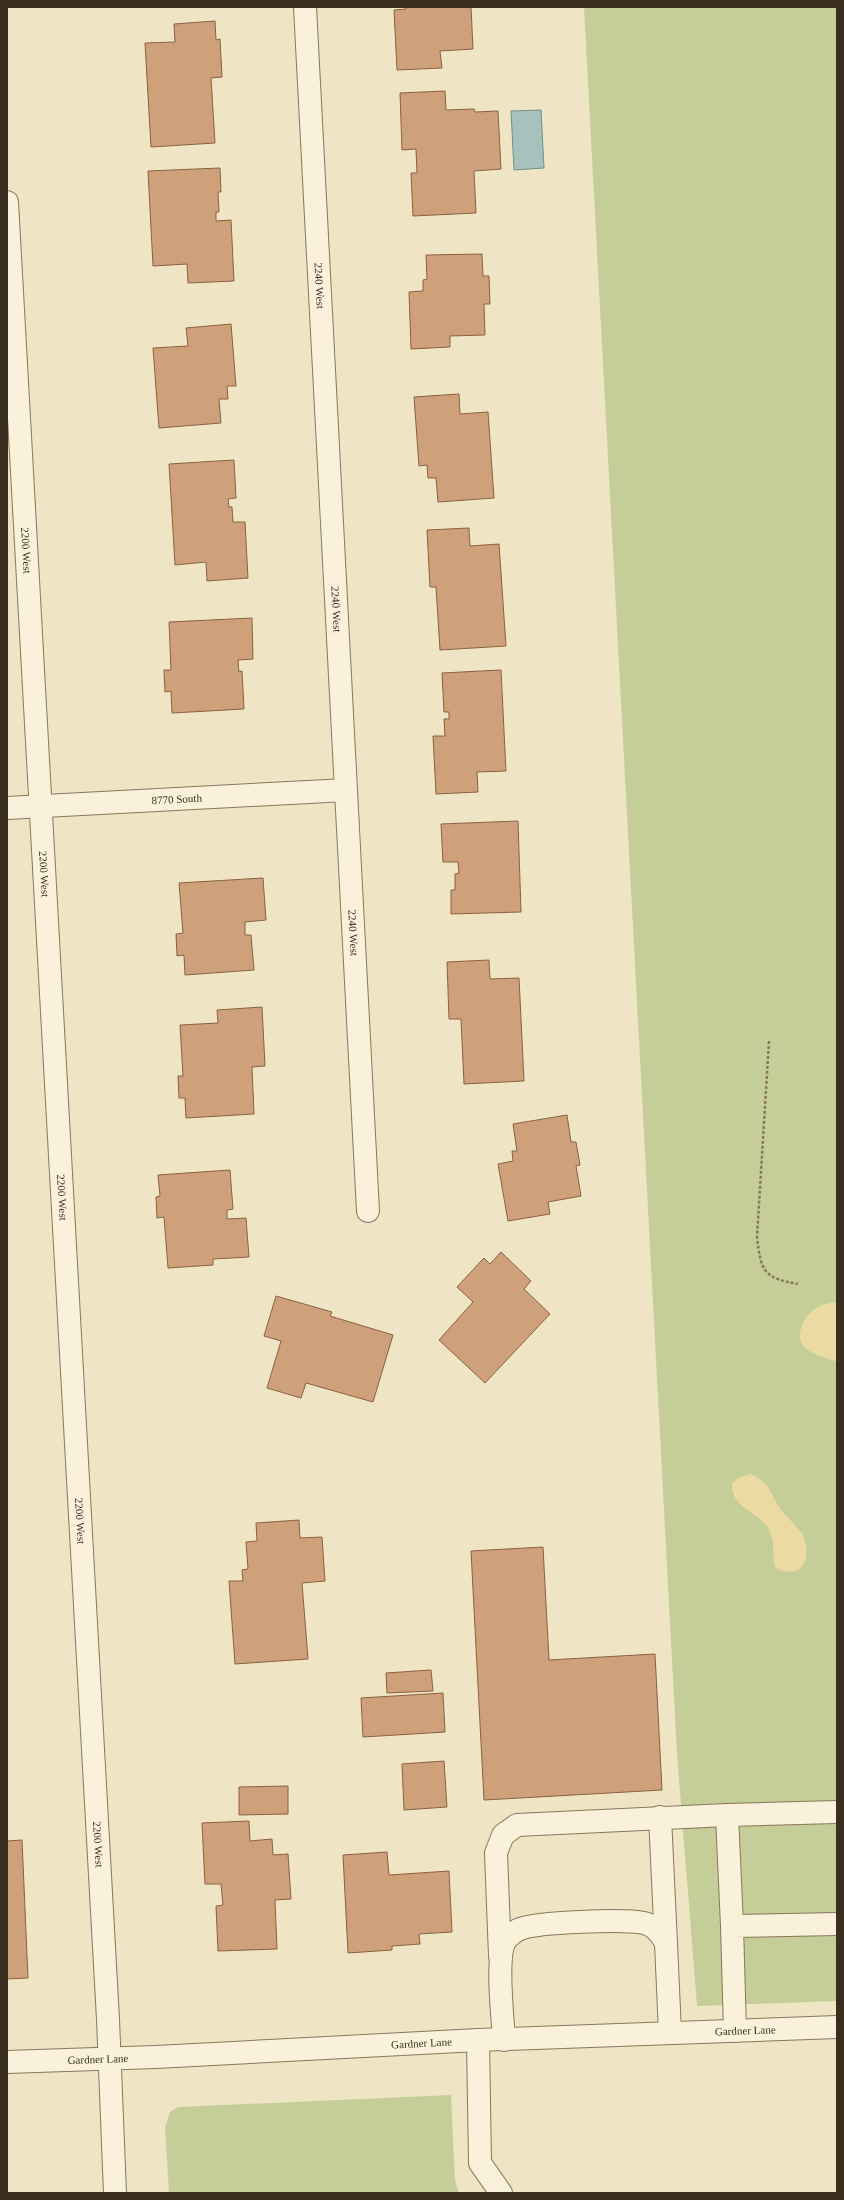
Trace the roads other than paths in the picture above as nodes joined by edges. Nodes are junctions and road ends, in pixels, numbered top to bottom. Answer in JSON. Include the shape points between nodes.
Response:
{"nodes":[{"id":1,"x":305,"y":7,"type":"edge"},
{"id":2,"x":7,"y":202,"type":"edge"},
{"id":3,"x":346,"y":790,"type":"junction"},
{"id":4,"x":39,"y":806,"type":"junction"},
{"id":5,"x":7,"y":808,"type":"edge"},
{"id":6,"x":368,"y":1211,"type":"dead end"},
{"id":7,"x":837,"y":1812,"type":"edge"},
{"id":8,"x":727,"y":1815,"type":"junction"},
{"id":9,"x":660,"y":1817,"type":"junction"},
{"id":10,"x":837,"y":1924,"type":"edge"},
{"id":11,"x":732,"y":1926,"type":"junction"},
{"id":12,"x":666,"y":1942,"type":"junction"},
{"id":13,"x":500,"y":1956,"type":"junction"},
{"id":14,"x":837,"y":2027,"type":"edge"},
{"id":15,"x":735,"y":2031,"type":"junction"},
{"id":16,"x":670,"y":2033,"type":"junction"},
{"id":17,"x":478,"y":2040,"type":"junction"},
{"id":18,"x":504,"y":2040,"type":"junction"},
{"id":19,"x":109,"y":2058,"type":"junction"},
{"id":20,"x":7,"y":2062,"type":"edge"},
{"id":21,"x":115,"y":2193,"type":"edge"},
{"id":22,"x":501,"y":2193,"type":"edge"}],
"edges":[{"from":1,"to":3,"type":"street","name":"2240 West"},
{"from":2,"to":4,"type":"street","name":"2200 West"},
{"from":3,"to":4,"type":"street","name":"8770 South"},
{"from":3,"to":6,"type":"street","name":"2240 West"},
{"from":4,"to":5,"type":"street","name":"8770 South"},
{"from":4,"to":19,"type":"street","name":"2200 West"},
{"from":7,"to":8,"type":"street"},
{"from":8,"to":9,"type":"street"},
{"from":8,"to":11,"type":"street"},
{"from":9,"to":12,"type":"street"},
{"from":9,"to":13,"type":"street","via":[[516,1826],[503,1835],[496,1853]]},
{"from":10,"to":11,"type":"street"},
{"from":11,"to":15,"type":"street"},
{"from":12,"to":13,"type":"street","via":[[659,1931],[645,1923],[622,1921],[539,1925],[519,1929],[506,1940]]},
{"from":12,"to":16,"type":"street"},
{"from":13,"to":18,"type":"street"},
{"from":14,"to":15,"type":"street","name":"Gardner Lane"},
{"from":15,"to":16,"type":"street","name":"Gardner Lane"},
{"from":16,"to":18,"type":"street","name":"Gardner Lane"},
{"from":17,"to":18,"type":"street","name":"Gardner Lane"},
{"from":17,"to":19,"type":"street","name":"Gardner Lane"},
{"from":17,"to":22,"type":"street","via":[[480,2163]]},
{"from":19,"to":20,"type":"street","name":"Gardner Lane"},
{"from":19,"to":21,"type":"street","name":"2200 West"}]}
